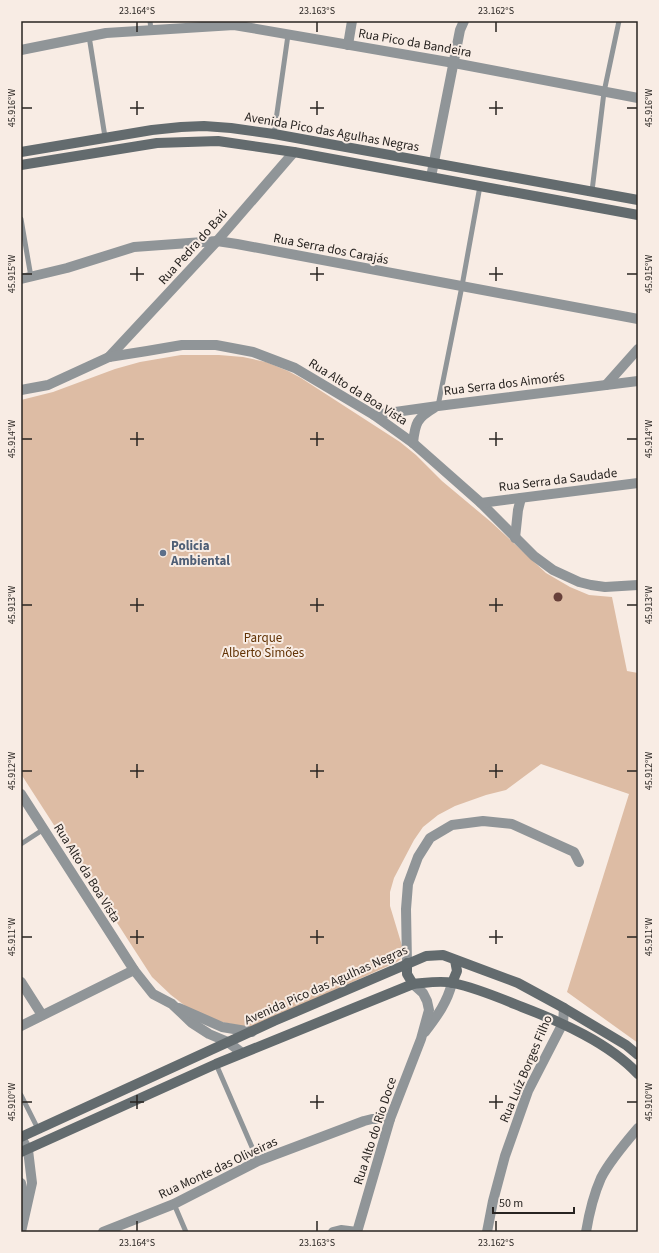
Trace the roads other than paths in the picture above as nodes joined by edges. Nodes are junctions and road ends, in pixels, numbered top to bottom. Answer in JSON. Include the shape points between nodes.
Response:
{"nodes":[{"id":1,"x":352,"y":21,"type":"edge"},
{"id":2,"x":464,"y":21,"type":"edge"},
{"id":3,"x":619,"y":21,"type":"edge"},
{"id":4,"x":151,"y":26,"type":"edge"},
{"id":5,"x":288,"y":35,"type":"junction"},
{"id":6,"x":89,"y":36,"type":"junction"},
{"id":7,"x":348,"y":44,"type":"junction"},
{"id":8,"x":21,"y":50,"type":"edge"},
{"id":9,"x":454,"y":63,"type":"junction"},
{"id":10,"x":604,"y":92,"type":"junction"},
{"id":11,"x":638,"y":98,"type":"edge"},
{"id":12,"x":274,"y":134,"type":"junction"},
{"id":13,"x":105,"y":137,"type":"junction"},
{"id":14,"x":21,"y":152,"type":"edge"},
{"id":15,"x":294,"y":152,"type":"junction"},
{"id":16,"x":434,"y":162,"type":"junction"},
{"id":17,"x":21,"y":165,"type":"edge"},
{"id":18,"x":431,"y":177,"type":"junction"},
{"id":19,"x":480,"y":186,"type":"junction"},
{"id":20,"x":592,"y":191,"type":"junction"},
{"id":21,"x":638,"y":200,"type":"edge"},
{"id":22,"x":638,"y":215,"type":"edge"},
{"id":23,"x":21,"y":219,"type":"edge"},
{"id":24,"x":217,"y":241,"type":"junction"},
{"id":25,"x":26,"y":278,"type":"edge"},
{"id":26,"x":462,"y":286,"type":"junction"},
{"id":27,"x":638,"y":319,"type":"edge"},
{"id":28,"x":638,"y":349,"type":"edge"},
{"id":29,"x":109,"y":357,"type":"junction"},
{"id":30,"x":638,"y":381,"type":"edge"},
{"id":31,"x":606,"y":385,"type":"junction"},
{"id":32,"x":21,"y":390,"type":"edge"},
{"id":33,"x":438,"y":406,"type":"junction"},
{"id":34,"x":374,"y":415,"type":"junction"},
{"id":35,"x":413,"y":443,"type":"junction"},
{"id":36,"x":638,"y":483,"type":"edge"},
{"id":37,"x":521,"y":498,"type":"junction"},
{"id":38,"x":481,"y":503,"type":"junction"},
{"id":39,"x":515,"y":538,"type":"junction"},
{"id":40,"x":638,"y":585,"type":"edge"},
{"id":41,"x":21,"y":794,"type":"edge"},
{"id":42,"x":44,"y":829,"type":"junction"},
{"id":43,"x":21,"y":844,"type":"edge"},
{"id":44,"x":579,"y":862,"type":"dead end"},
{"id":45,"x":455,"y":960,"type":"junction"},
{"id":46,"x":407,"y":963,"type":"junction"},
{"id":47,"x":134,"y":970,"type":"junction"},
{"id":48,"x":21,"y":982,"type":"edge"},
{"id":49,"x":452,"y":983,"type":"junction"},
{"id":50,"x":413,"y":984,"type":"junction"},
{"id":51,"x":172,"y":1004,"type":"junction"},
{"id":52,"x":564,"y":1008,"type":"junction"},
{"id":53,"x":42,"y":1015,"type":"junction"},
{"id":54,"x":563,"y":1023,"type":"junction"},
{"id":55,"x":21,"y":1026,"type":"edge"},
{"id":56,"x":252,"y":1032,"type":"junction"},
{"id":57,"x":420,"y":1039,"type":"junction"},
{"id":58,"x":228,"y":1042,"type":"junction"},
{"id":59,"x":242,"y":1053,"type":"junction"},
{"id":60,"x":638,"y":1055,"type":"edge"},
{"id":61,"x":216,"y":1064,"type":"junction"},
{"id":62,"x":638,"y":1074,"type":"edge"},
{"id":63,"x":21,"y":1095,"type":"edge"},
{"id":64,"x":390,"y":1119,"type":"junction"},
{"id":65,"x":638,"y":1128,"type":"edge"},
{"id":66,"x":38,"y":1129,"type":"junction"},
{"id":67,"x":21,"y":1137,"type":"edge"},
{"id":68,"x":24,"y":1151,"type":"edge"},
{"id":69,"x":258,"y":1161,"type":"junction"},
{"id":70,"x":21,"y":1183,"type":"edge"},
{"id":71,"x":174,"y":1204,"type":"junction"},
{"id":72,"x":21,"y":1229,"type":"edge"},
{"id":73,"x":21,"y":1232,"type":"edge"},
{"id":74,"x":103,"y":1232,"type":"edge"},
{"id":75,"x":186,"y":1232,"type":"edge"},
{"id":76,"x":333,"y":1232,"type":"edge"},
{"id":77,"x":357,"y":1232,"type":"edge"},
{"id":78,"x":486,"y":1232,"type":"edge"},
{"id":79,"x":586,"y":1232,"type":"edge"}],
"edges":[{"from":1,"to":7,"type":"street"},
{"from":2,"to":9,"type":"street"},
{"from":3,"to":10,"type":"lane"},
{"from":4,"to":5,"type":"street","name":"Rua Pico da Bandeira","via":[[234,26]]},
{"from":4,"to":6,"type":"street","name":"Rua Pico da Bandeira"},
{"from":5,"to":7,"type":"street","name":"Rua Pico da Bandeira"},
{"from":5,"to":12,"type":"lane"},
{"from":6,"to":8,"type":"street","name":"Rua Pico da Bandeira"},
{"from":6,"to":13,"type":"lane"},
{"from":7,"to":9,"type":"street","name":"Rua Pico da Bandeira"},
{"from":9,"to":10,"type":"street","name":"Rua Pico da Bandeira"},
{"from":9,"to":16,"type":"street"},
{"from":10,"to":11,"type":"street","name":"Rua Pico da Bandeira"},
{"from":10,"to":20,"type":"lane"},
{"from":12,"to":13,"type":"street","name":"Avenida Pico das Agulhas Negras","via":[[204,126]]},
{"from":12,"to":16,"type":"street","name":"Avenida Pico das Agulhas Negras"},
{"from":13,"to":14,"type":"street","name":"Avenida Pico das Agulhas Negras"},
{"from":15,"to":17,"type":"street","name":"Avenida Pico das Agulhas Negras","via":[[218,141],[173,142]]},
{"from":15,"to":18,"type":"street","name":"Avenida Pico das Agulhas Negras"},
{"from":15,"to":24,"type":"street","name":"Rua Pedra do Baú"},
{"from":16,"to":18,"type":"street"},
{"from":16,"to":20,"type":"street","name":"Avenida Pico das Agulhas Negras"},
{"from":18,"to":19,"type":"street","name":"Avenida Pico das Agulhas Negras"},
{"from":19,"to":22,"type":"street","name":"Avenida Pico das Agulhas Negras"},
{"from":19,"to":26,"type":"lane"},
{"from":20,"to":21,"type":"street","name":"Avenida Pico das Agulhas Negras"},
{"from":23,"to":25,"type":"lane"},
{"from":24,"to":25,"type":"street","name":"Rua Serra dos Carajás","via":[[134,247]]},
{"from":24,"to":26,"type":"street","name":"Rua Serra dos Carajás"},
{"from":24,"to":29,"type":"street","name":"Rua Pedra do Baú"},
{"from":26,"to":27,"type":"street","name":"Rua Serra dos Carajás"},
{"from":26,"to":33,"type":"lane"},
{"from":28,"to":31,"type":"street"},
{"from":29,"to":32,"type":"street","name":"Rua Alto da Boa Vista","via":[[48,385]]},
{"from":29,"to":34,"type":"street","name":"Rua Alto da Boa Vista","via":[[182,345],[216,345],[253,352],[295,368]]},
{"from":30,"to":31,"type":"street","name":"Rua Serra dos Aimorés"},
{"from":31,"to":33,"type":"street","name":"Rua Serra dos Aimorés"},
{"from":33,"to":34,"type":"street","name":"Rua Serra dos Aimorés"},
{"from":33,"to":35,"type":"street","via":[[419,418]]},
{"from":34,"to":35,"type":"street","name":"Rua Alto da Boa Vista"},
{"from":35,"to":38,"type":"street","name":"Rua Alto da Boa Vista"},
{"from":36,"to":37,"type":"street","name":"Rua Serra da Saudade"},
{"from":37,"to":38,"type":"street","name":"Rua Serra da Saudade"},
{"from":37,"to":39,"type":"street"},
{"from":38,"to":39,"type":"street","name":"Rua Alto da Boa Vista"},
{"from":39,"to":40,"type":"street","name":"Rua Alto da Boa Vista","via":[[545,565],[579,582],[605,587]]},
{"from":41,"to":42,"type":"street","name":"Rua Alto da Boa Vista"},
{"from":42,"to":43,"type":"lane"},
{"from":42,"to":47,"type":"street","name":"Rua Alto da Boa Vista"},
{"from":44,"to":46,"type":"street","via":[[574,852],[512,824],[483,821],[452,825],[430,838],[418,857],[408,884]]},
{"from":45,"to":46,"type":"street","name":"Avenida Pico das Agulhas Negras","via":[[443,955],[426,956]]},
{"from":45,"to":49,"type":"street","via":[[457,970]]},
{"from":45,"to":52,"type":"street","name":"Avenida Pico das Agulhas Negras","via":[[518,983]]},
{"from":46,"to":50,"type":"street","via":[[407,974]]},
{"from":46,"to":56,"type":"street","name":"Avenida Pico das Agulhas Negras"},
{"from":47,"to":51,"type":"street","name":"Rua Alto da Boa Vista","via":[[153,994]]},
{"from":47,"to":53,"type":"street"},
{"from":48,"to":53,"type":"street"},
{"from":49,"to":50,"type":"street"},
{"from":49,"to":54,"type":"street","via":[[496,996]]},
{"from":49,"to":57,"type":"street","via":[[441,1011]]},
{"from":50,"to":57,"type":"street","via":[[423,993],[429,1010]]},
{"from":50,"to":59,"type":"street"},
{"from":51,"to":56,"type":"street","via":[[222,1027]]},
{"from":51,"to":58,"type":"street","name":"Rua Alto da Boa Vista","via":[[192,1023]]},
{"from":52,"to":54,"type":"street","name":"Rua Luíz Borges Filho"},
{"from":52,"to":60,"type":"street","name":"Avenida Pico das Agulhas Negras","via":[[626,1045]]},
{"from":53,"to":55,"type":"street"},
{"from":54,"to":62,"type":"street","via":[[616,1054]]},
{"from":54,"to":78,"type":"street","name":"Rua Luíz Borges Filho","via":[[528,1091],[505,1156]]},
{"from":56,"to":58,"type":"street","name":"Avenida Pico das Agulhas Negras"},
{"from":57,"to":64,"type":"street","name":"Rua Alto do Rio Doce"},
{"from":58,"to":59,"type":"street","name":"Rua Alto da Boa Vista"},
{"from":58,"to":66,"type":"street","name":"Avenida Pico das Agulhas Negras"},
{"from":59,"to":61,"type":"street"},
{"from":61,"to":68,"type":"street"},
{"from":61,"to":69,"type":"lane"},
{"from":63,"to":66,"type":"lane"},
{"from":64,"to":69,"type":"street","name":"Rua Monte das Oliveiras","via":[[364,1121]]},
{"from":64,"to":77,"type":"street","name":"Rua Alto do Rio Doce"},
{"from":65,"to":79,"type":"street","via":[[623,1145],[602,1177],[590,1209]]},
{"from":66,"to":67,"type":"street","name":"Avenida Pico das Agulhas Negras"},
{"from":67,"to":68,"type":"street"},
{"from":68,"to":73,"type":"street","via":[[32,1183]]},
{"from":69,"to":71,"type":"street","name":"Rua Monte das Oliveiras"},
{"from":70,"to":72,"type":"street"},
{"from":71,"to":74,"type":"street","name":"Rua Monte das Oliveiras"},
{"from":71,"to":75,"type":"lane"},
{"from":76,"to":77,"type":"street"}]}
